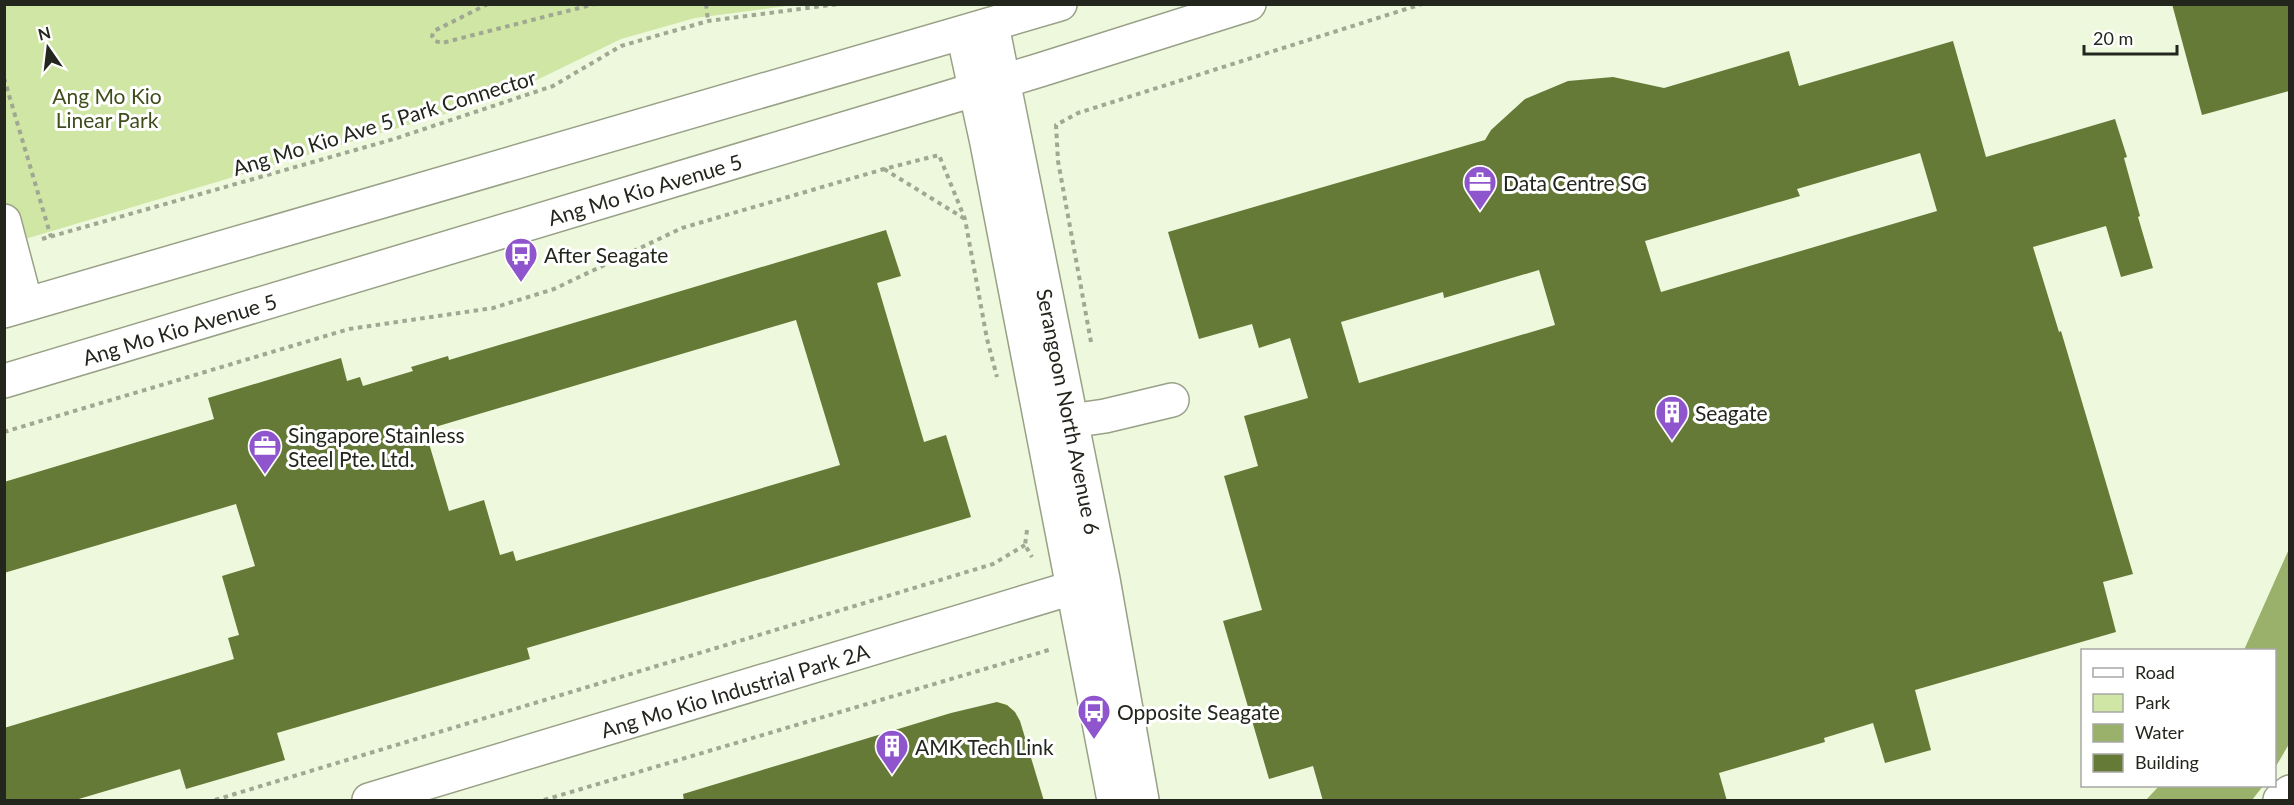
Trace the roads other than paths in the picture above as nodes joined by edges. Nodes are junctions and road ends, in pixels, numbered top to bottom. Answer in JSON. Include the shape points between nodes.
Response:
{"nodes":[{"id":1,"x":1060,"y":4,"type":"edge"},
{"id":2,"x":1249,"y":4,"type":"edge"},
{"id":3,"x":978,"y":29,"type":"junction"},
{"id":4,"x":989,"y":84,"type":"junction"},
{"id":5,"x":8,"y":235,"type":"edge"},
{"id":6,"x":15,"y":308,"type":"edge"},
{"id":7,"x":4,"y":381,"type":"edge"},
{"id":8,"x":1172,"y":400,"type":"dead end"},
{"id":9,"x":1056,"y":423,"type":"junction"},
{"id":10,"x":1089,"y":583,"type":"junction"},
{"id":11,"x":2289,"y":792,"type":"edge"},
{"id":12,"x":369,"y":801,"type":"edge"},
{"id":13,"x":1114,"y":801,"type":"edge"},
{"id":14,"x":1142,"y":801,"type":"edge"},
{"id":15,"x":2280,"y":801,"type":"edge"}],
"edges":[{"from":1,"to":3,"type":"main road"},
{"from":2,"to":4,"type":"main road","name":"Ang Mo Kio Avenue 5"},
{"from":3,"to":4,"type":"main road","name":"Serangoon North Avenue 6"},
{"from":3,"to":6,"type":"main road"},
{"from":4,"to":7,"type":"main road","name":"Ang Mo Kio Avenue 5"},
{"from":4,"to":9,"type":"main road","name":"Serangoon North Avenue 6"},
{"from":5,"to":6,"type":"main road"},
{"from":8,"to":9,"type":"main road"},
{"from":9,"to":10,"type":"main road","name":"Serangoon North Avenue 6"},
{"from":10,"to":12,"type":"main road","name":"Ang Mo Kio Industrial Park 2A"},
{"from":10,"to":13,"type":"main road","name":"Serangoon North Avenue 6"},
{"from":10,"to":14,"type":"main road","name":"Serangoon North Avenue 6"},
{"from":11,"to":15,"type":"main road"}]}
